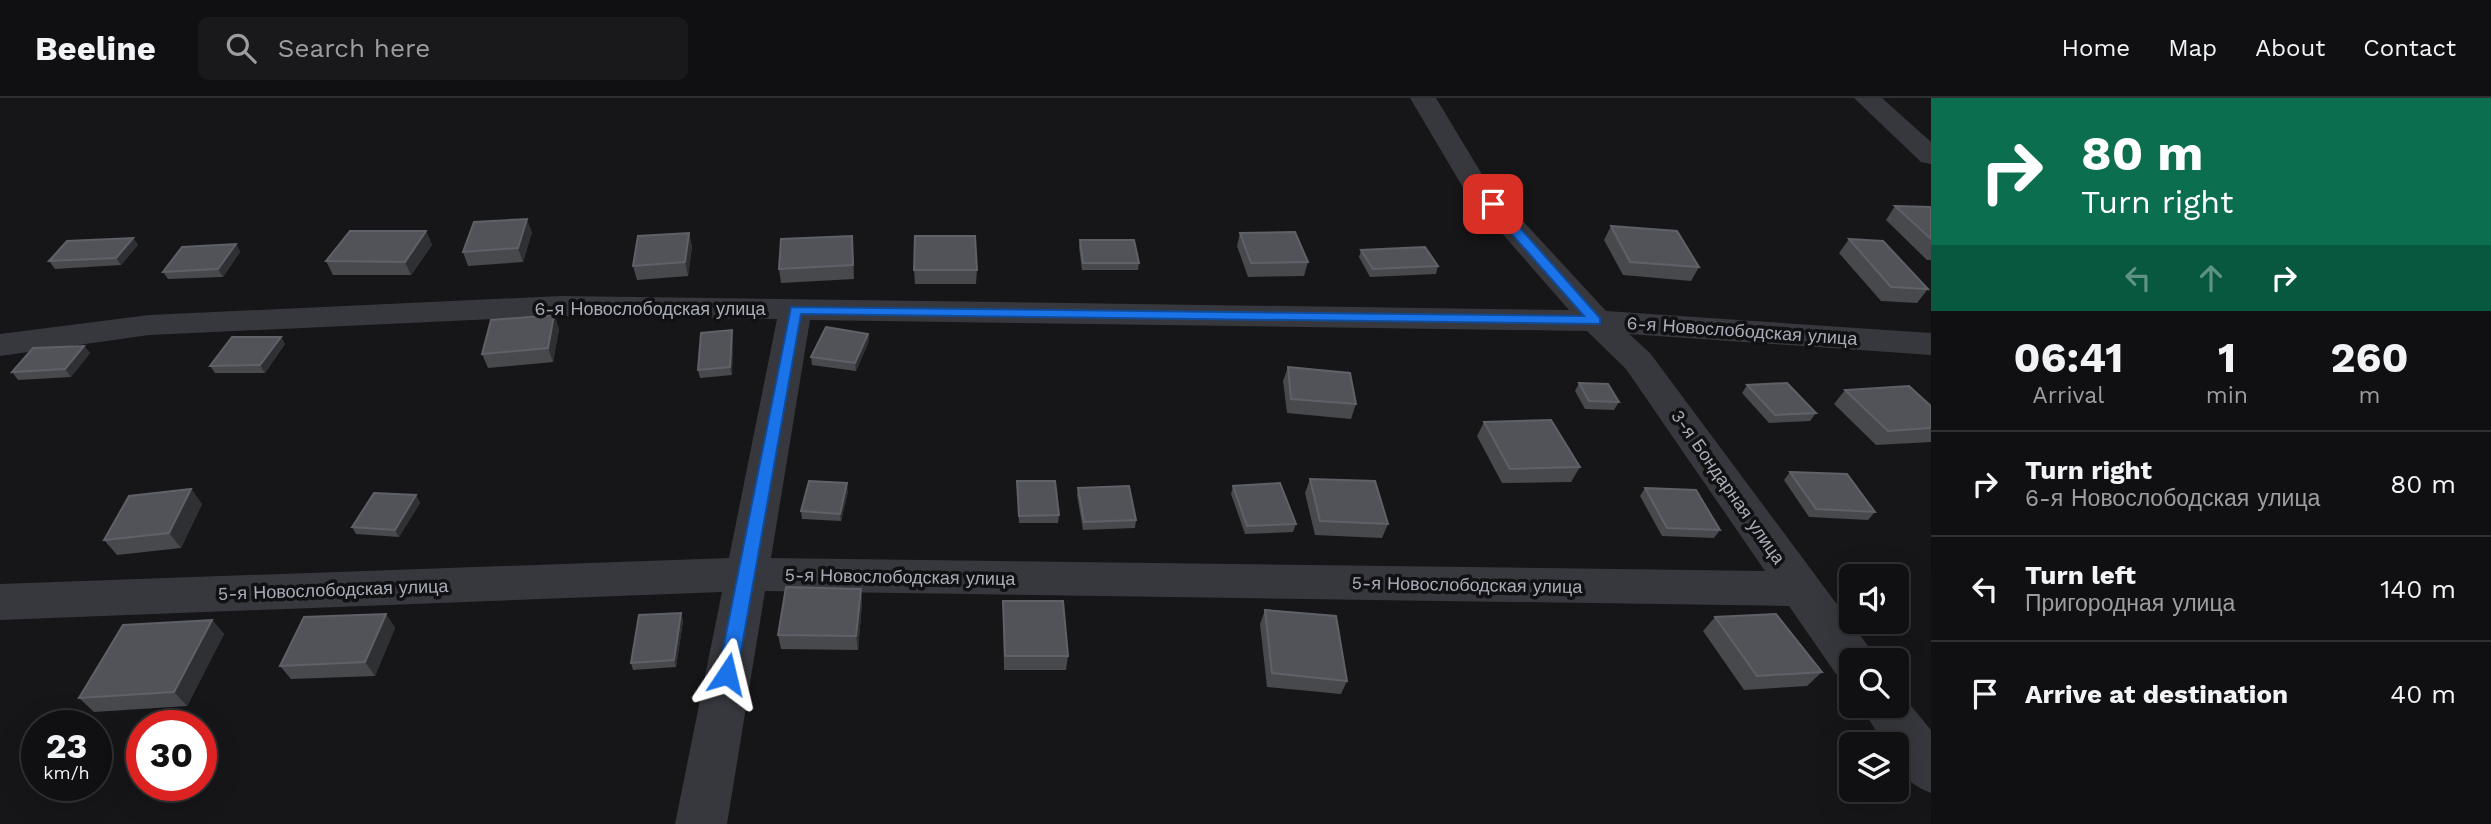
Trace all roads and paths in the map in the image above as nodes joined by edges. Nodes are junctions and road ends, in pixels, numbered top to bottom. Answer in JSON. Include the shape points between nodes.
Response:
{"nodes":[{"id":1,"x":1423,"y":98,"type":"edge"},
{"id":2,"x":1867,"y":98,"type":"edge"},
{"id":3,"x":1931,"y":156,"type":"edge"},
{"id":4,"x":795,"y":310,"type":"junction"},
{"id":5,"x":1595,"y":321,"type":"junction"},
{"id":6,"x":1931,"y":344,"type":"edge"},
{"id":7,"x":0,"y":345,"type":"edge"},
{"id":8,"x":745,"y":575,"type":"junction"},
{"id":9,"x":1801,"y":589,"type":"junction"},
{"id":10,"x":0,"y":603,"type":"edge"},
{"id":11,"x":1843,"y":648,"type":"edge"},
{"id":12,"x":1893,"y":718,"type":"edge"},
{"id":13,"x":1931,"y":770,"type":"edge"},
{"id":14,"x":701,"y":824,"type":"edge"}],
"edges":[{"from":1,"to":5,"type":"street","name":"3-я Бондарная улица","via":[[1475,185]]},
{"from":2,"to":3,"type":"street"},
{"from":4,"to":5,"type":"street","name":"6-я Новослободская улица"},
{"from":4,"to":7,"type":"street","name":"6-я Новослободская улица","via":[[547,307],[149,325]]},
{"from":4,"to":8,"type":"street"},
{"from":5,"to":6,"type":"street","name":"6-я Новослободская улица"},
{"from":5,"to":9,"type":"street","name":"3-я Бондарная улица","via":[[1638,360]]},
{"from":8,"to":9,"type":"street","name":"5-я Новослободская улица"},
{"from":8,"to":10,"type":"street","name":"5-я Новослободская улица"},
{"from":8,"to":14,"type":"street"},
{"from":9,"to":11,"type":"street","name":"3-я Бондарная улица"},
{"from":12,"to":13,"type":"street"}]}
